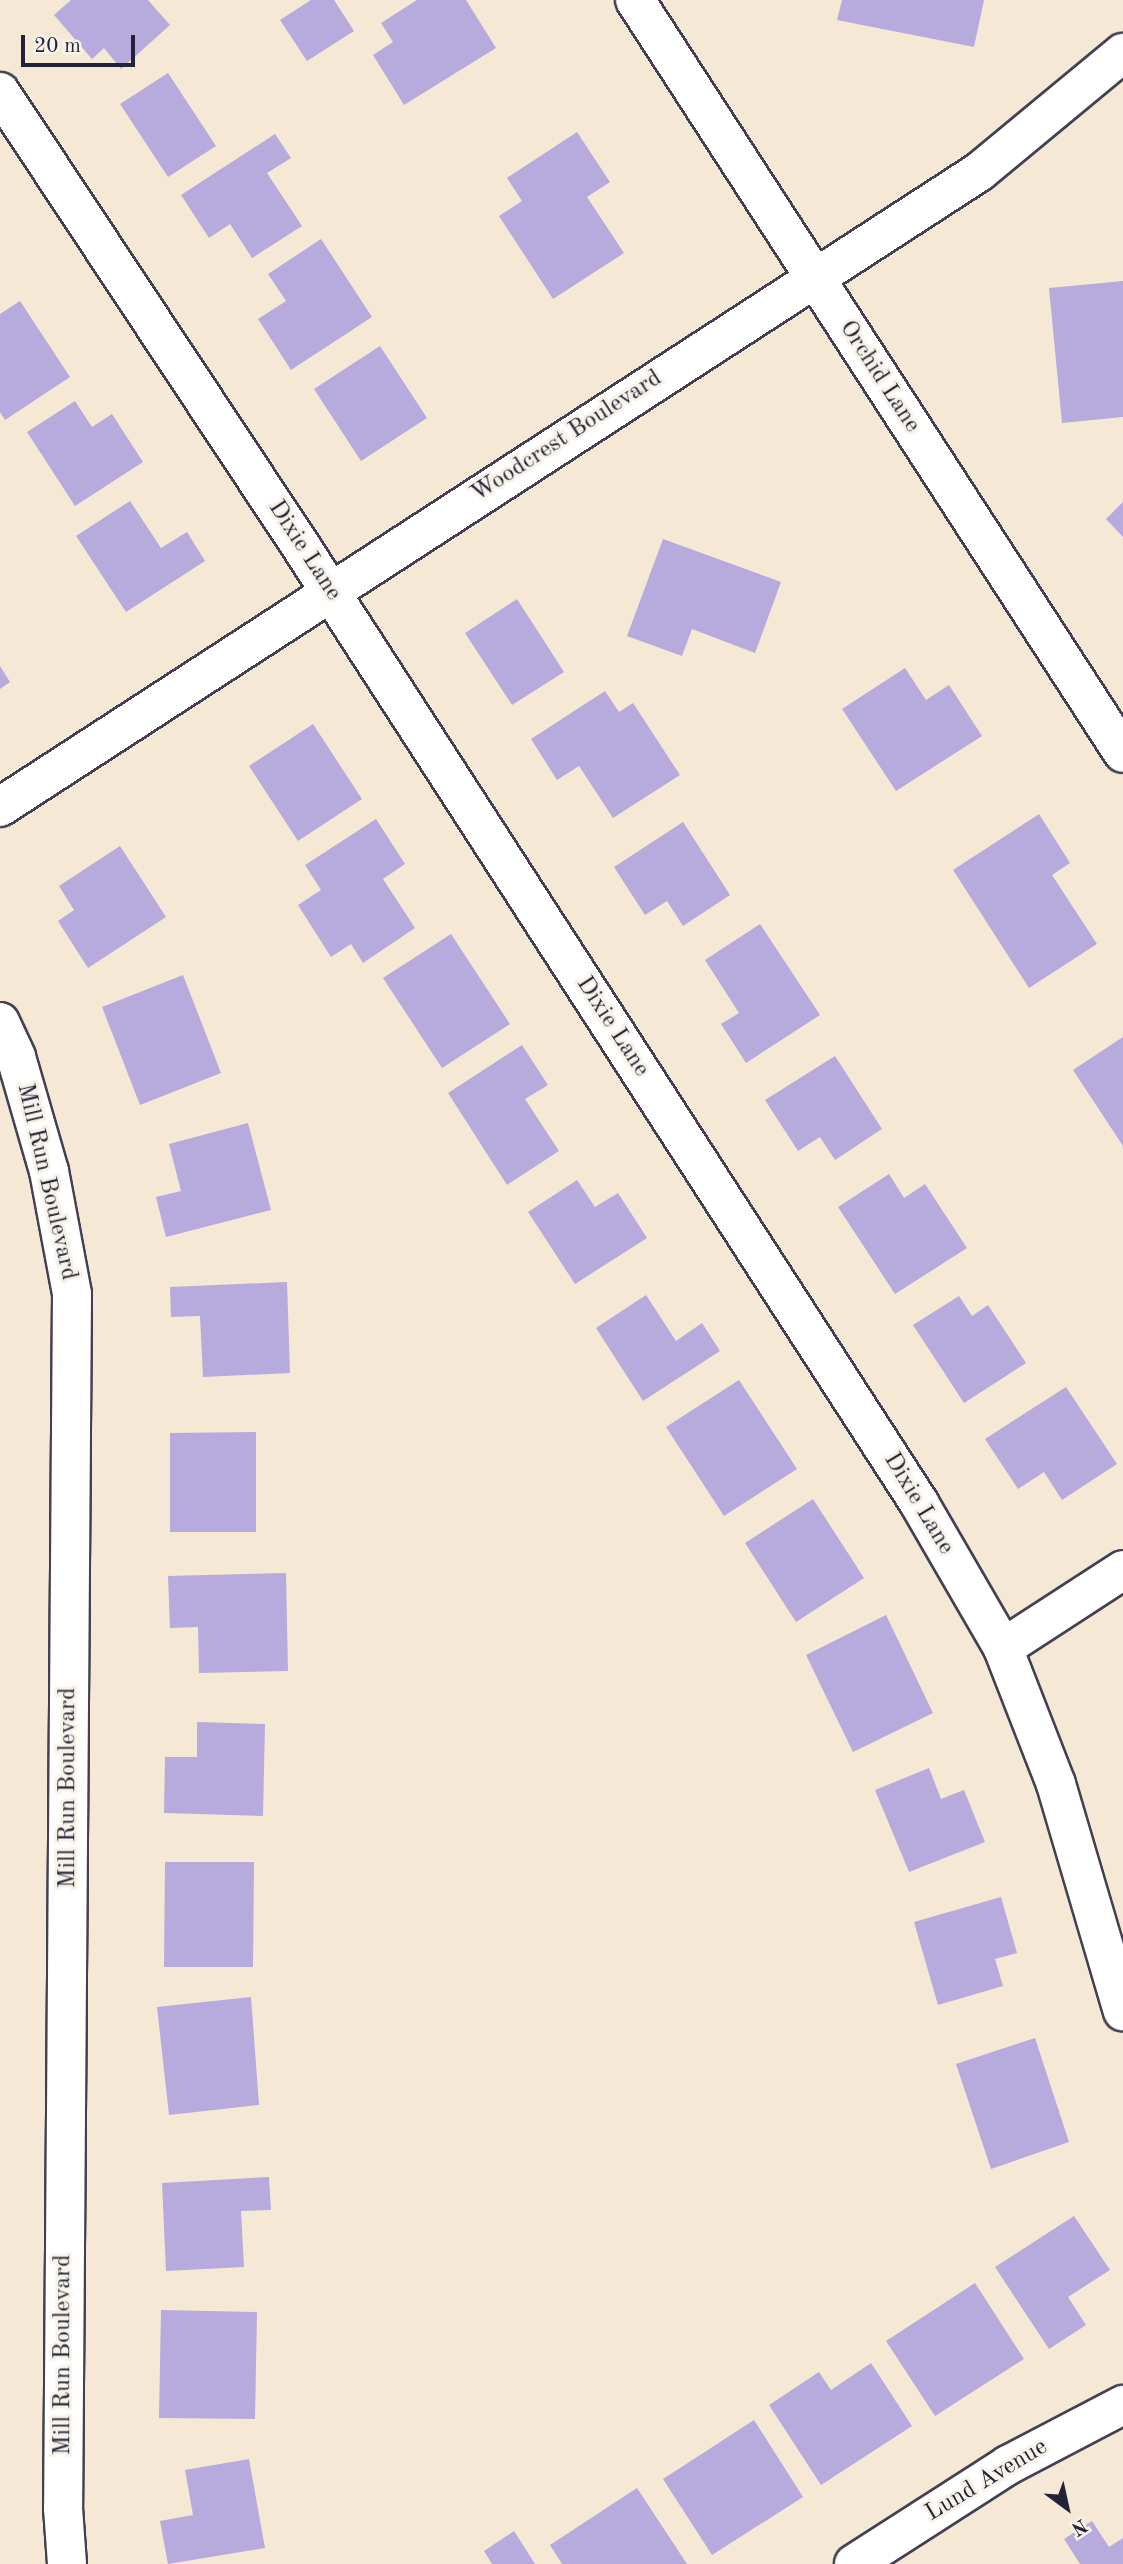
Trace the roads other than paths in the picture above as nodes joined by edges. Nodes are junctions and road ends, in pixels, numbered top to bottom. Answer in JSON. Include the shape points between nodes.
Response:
{"nodes":[{"id":1,"x":635,"y":0,"type":"edge"},
{"id":2,"x":1123,"y":53,"type":"edge"},
{"id":3,"x":0,"y":92,"type":"edge"},
{"id":4,"x":815,"y":277,"type":"junction"},
{"id":5,"x":330,"y":591,"type":"junction"},
{"id":6,"x":1123,"y":753,"type":"edge"},
{"id":7,"x":0,"y":807,"type":"edge"},
{"id":8,"x":0,"y":1022,"type":"edge"},
{"id":9,"x":1123,"y":1570,"type":"edge"},
{"id":10,"x":1003,"y":1648,"type":"junction"},
{"id":11,"x":1123,"y":2011,"type":"edge"},
{"id":12,"x":1123,"y":2404,"type":"edge"},
{"id":13,"x":67,"y":2564,"type":"edge"},
{"id":14,"x":854,"y":2564,"type":"edge"}],
"edges":[{"from":1,"to":4,"type":"street","name":"Orchid Lane"},
{"from":2,"to":4,"type":"street","name":"Woodcrest Boulevard","via":[[979,172]]},
{"from":3,"to":5,"type":"street","name":"Dixie Lane"},
{"from":4,"to":5,"type":"street","name":"Woodcrest Boulevard"},
{"from":4,"to":6,"type":"street","name":"Orchid Lane"},
{"from":5,"to":7,"type":"street","name":"Woodcrest Boulevard"},
{"from":5,"to":10,"type":"street","name":"Dixie Lane","via":[[919,1503]]},
{"from":8,"to":13,"type":"street","name":"Mill Run Boulevard","via":[[16,1057],[49,1171],[72,1294],[63,2494]]},
{"from":9,"to":10,"type":"street"},
{"from":10,"to":11,"type":"street","name":"Dixie Lane","via":[[1056,1783]]},
{"from":12,"to":14,"type":"street","name":"Lund Avenue","via":[[1008,2465]]}]}
